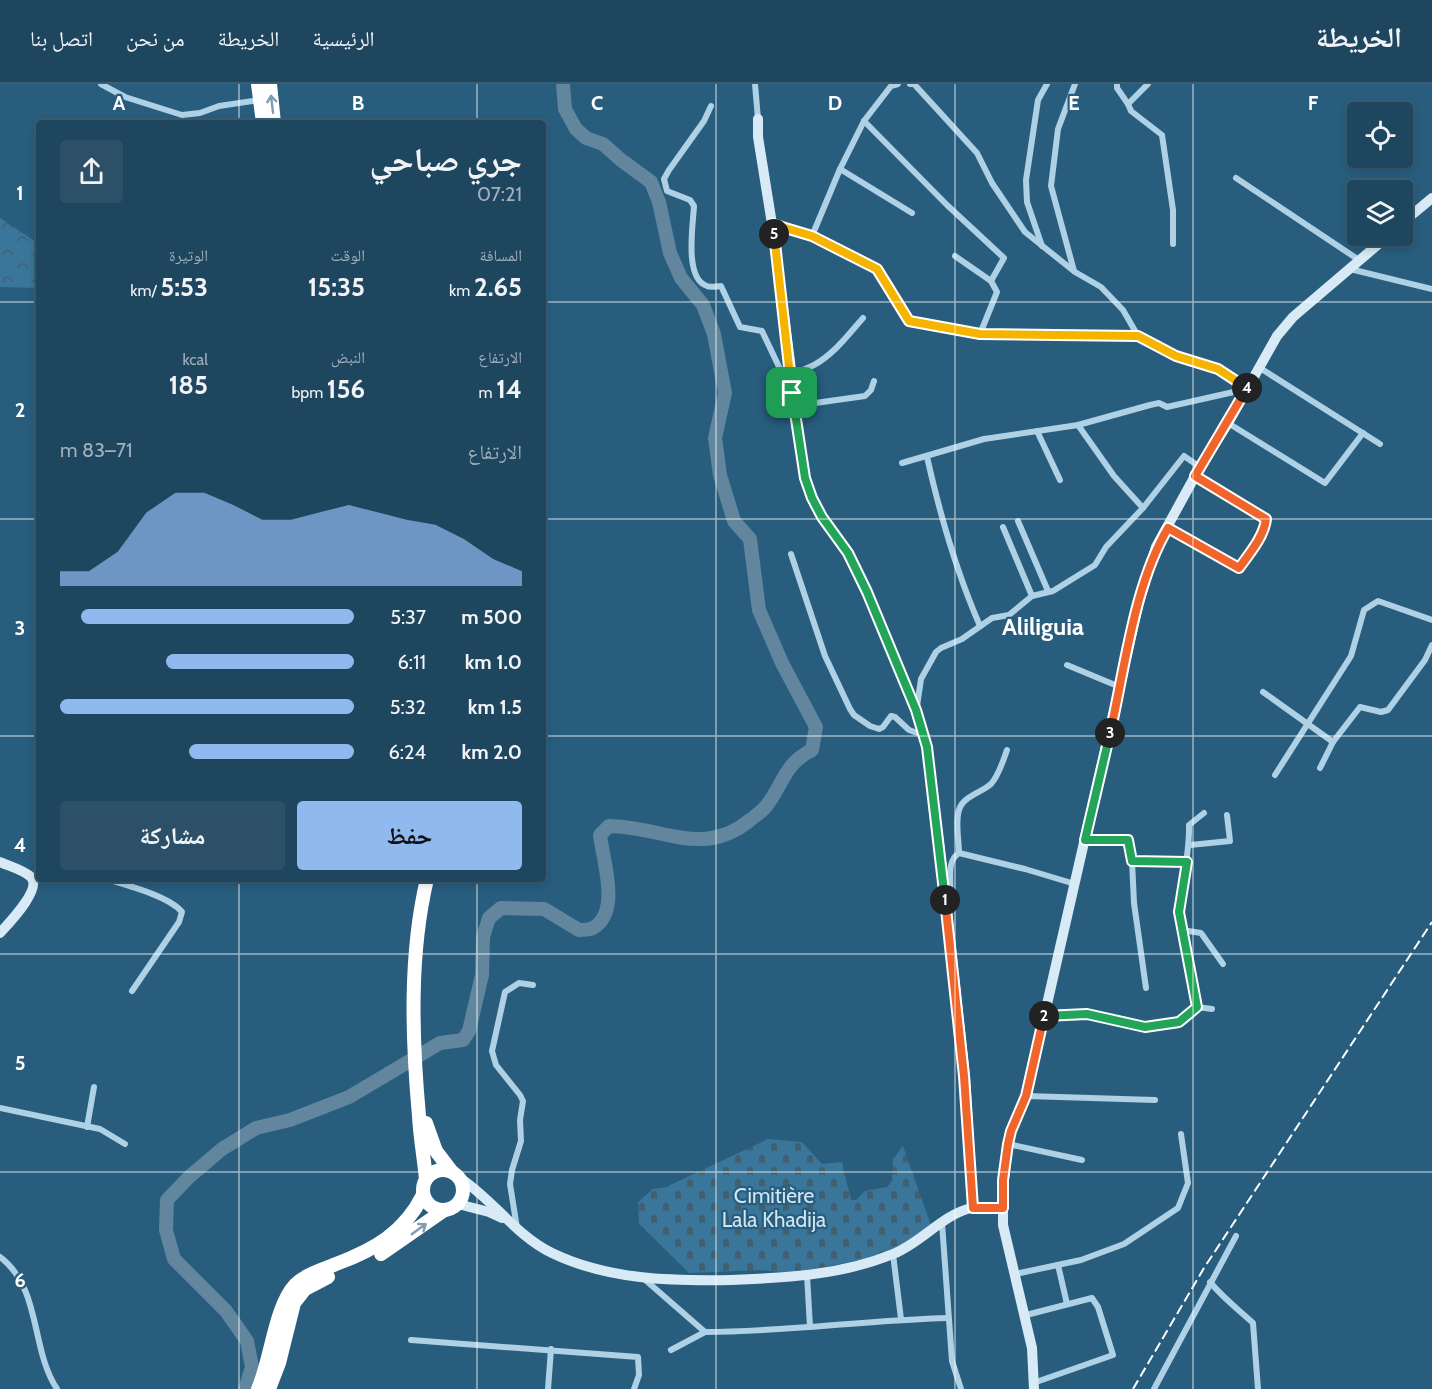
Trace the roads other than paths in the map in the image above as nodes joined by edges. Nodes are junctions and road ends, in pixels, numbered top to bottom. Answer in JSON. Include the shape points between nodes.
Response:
{"nodes":[{"id":1,"x":101,"y":84,"type":"edge"},
{"id":2,"x":258,"y":84,"type":"edge"},
{"id":3,"x":270,"y":84,"type":"edge"},
{"id":4,"x":755,"y":84,"type":"edge"},
{"id":5,"x":898,"y":84,"type":"edge"},
{"id":6,"x":910,"y":84,"type":"edge"},
{"id":7,"x":1047,"y":84,"type":"edge"},
{"id":8,"x":1075,"y":84,"type":"edge"},
{"id":9,"x":1117,"y":84,"type":"edge"},
{"id":10,"x":1148,"y":84,"type":"edge"},
{"id":11,"x":260,"y":100,"type":"junction"},
{"id":12,"x":1128,"y":104,"type":"junction"},
{"id":13,"x":711,"y":106,"type":"dead end"},
{"id":14,"x":758,"y":119,"type":"joint"},
{"id":15,"x":262,"y":120,"type":"edge"},
{"id":16,"x":274,"y":120,"type":"edge"},
{"id":17,"x":864,"y":121,"type":"junction"},
{"id":18,"x":840,"y":169,"type":"junction"},
{"id":19,"x":1236,"y":178,"type":"dead end"},
{"id":20,"x":1432,"y":198,"type":"edge"},
{"id":21,"x":912,"y":213,"type":"dead end"},
{"id":22,"x":1413,"y":214,"type":"edge"},
{"id":23,"x":772,"y":224,"type":"junction"},
{"id":24,"x":812,"y":236,"type":"junction"},
{"id":25,"x":1173,"y":244,"type":"dead end"},
{"id":26,"x":1376,"y":246,"type":"edge"},
{"id":27,"x":1043,"y":248,"type":"junction"},
{"id":28,"x":955,"y":256,"type":"dead end"},
{"id":29,"x":1359,"y":260,"type":"junction"},
{"id":30,"x":1349,"y":269,"type":"junction"},
{"id":31,"x":1075,"y":272,"type":"junction"},
{"id":32,"x":991,"y":281,"type":"junction"},
{"id":33,"x":1432,"y":289,"type":"edge"},
{"id":34,"x":863,"y":318,"type":"dead end"},
{"id":35,"x":980,"y":334,"type":"junction"},
{"id":36,"x":1138,"y":336,"type":"junction"},
{"id":37,"x":1260,"y":368,"type":"junction"},
{"id":38,"x":792,"y":376,"type":"junction"},
{"id":39,"x":874,"y":381,"type":"dead end"},
{"id":40,"x":1247,"y":389,"type":"junction"},
{"id":41,"x":792,"y":393,"type":"junction"},
{"id":42,"x":794,"y":406,"type":"junction"},
{"id":43,"x":1228,"y":423,"type":"junction"},
{"id":44,"x":1078,"y":425,"type":"junction"},
{"id":45,"x":1037,"y":430,"type":"junction"},
{"id":46,"x":1363,"y":433,"type":"junction"},
{"id":47,"x":1380,"y":444,"type":"dead end"},
{"id":48,"x":927,"y":457,"type":"junction"},
{"id":49,"x":902,"y":463,"type":"dead end"},
{"id":50,"x":1198,"y":472,"type":"junction"},
{"id":51,"x":1060,"y":480,"type":"dead end"},
{"id":52,"x":1143,"y":508,"type":"junction"},
{"id":53,"x":1018,"y":521,"type":"dead end"},
{"id":54,"x":1003,"y":527,"type":"dead end"},
{"id":55,"x":1168,"y":528,"type":"junction"},
{"id":56,"x":791,"y":554,"type":"dead end"},
{"id":57,"x":1048,"y":591,"type":"junction"},
{"id":58,"x":1032,"y":596,"type":"junction"},
{"id":59,"x":1432,"y":620,"type":"edge"},
{"id":60,"x":980,"y":626,"type":"junction"},
{"id":61,"x":1432,"y":645,"type":"edge"},
{"id":62,"x":1066,"y":665,"type":"dead end"},
{"id":63,"x":1121,"y":687,"type":"junction"},
{"id":64,"x":1263,"y":692,"type":"dead end"},
{"id":65,"x":916,"y":710,"type":"junction"},
{"id":66,"x":1308,"y":723,"type":"junction"},
{"id":67,"x":923,"y":735,"type":"junction"},
{"id":68,"x":1334,"y":742,"type":"junction"},
{"id":69,"x":1007,"y":750,"type":"dead end"},
{"id":70,"x":1320,"y":768,"type":"dead end"},
{"id":71,"x":1275,"y":775,"type":"dead end"},
{"id":72,"x":1204,"y":813,"type":"dead end"},
{"id":73,"x":1227,"y":815,"type":"dead end"},
{"id":74,"x":1085,"y":840,"type":"junction"},
{"id":75,"x":1190,"y":845,"type":"junction"},
{"id":76,"x":959,"y":853,"type":"junction"},
{"id":77,"x":1132,"y":861,"type":"junction"},
{"id":78,"x":0,"y":862,"type":"edge"},
{"id":79,"x":1187,"y":862,"type":"junction"},
{"id":80,"x":36,"y":879,"type":"edge"},
{"id":81,"x":114,"y":882,"type":"edge"},
{"id":82,"x":427,"y":882,"type":"edge"},
{"id":83,"x":435,"y":882,"type":"edge"},
{"id":84,"x":1075,"y":884,"type":"junction"},
{"id":85,"x":946,"y":909,"type":"junction"},
{"id":86,"x":1182,"y":930,"type":"junction"},
{"id":87,"x":0,"y":933,"type":"edge"},
{"id":88,"x":1223,"y":964,"type":"dead end"},
{"id":89,"x":533,"y":985,"type":"dead end"},
{"id":90,"x":1146,"y":988,"type":"dead end"},
{"id":91,"x":132,"y":991,"type":"dead end"},
{"id":92,"x":1197,"y":1007,"type":"junction"},
{"id":93,"x":1212,"y":1010,"type":"dead end"},
{"id":94,"x":1044,"y":1015,"type":"junction"},
{"id":95,"x":418,"y":1043,"type":"junction"},
{"id":96,"x":419,"y":1064,"type":"junction"},
{"id":97,"x":94,"y":1087,"type":"dead end"},
{"id":98,"x":1026,"y":1096,"type":"junction"},
{"id":99,"x":1155,"y":1100,"type":"dead end"},
{"id":100,"x":0,"y":1108,"type":"edge"},
{"id":101,"x":87,"y":1127,"type":"junction"},
{"id":102,"x":1181,"y":1134,"type":"dead end"},
{"id":103,"x":125,"y":1144,"type":"dead end"},
{"id":104,"x":1008,"y":1144,"type":"junction"},
{"id":105,"x":1082,"y":1160,"type":"dead end"},
{"id":106,"x":454,"y":1174,"type":"junction"},
{"id":107,"x":426,"y":1179,"type":"junction"},
{"id":108,"x":423,"y":1195,"type":"junction"},
{"id":109,"x":458,"y":1204,"type":"junction"},
{"id":110,"x":973,"y":1208,"type":"junction"},
{"id":111,"x":443,"y":1210,"type":"junction"},
{"id":112,"x":1003,"y":1214,"type":"junction"},
{"id":113,"x":508,"y":1221,"type":"junction"},
{"id":114,"x":942,"y":1223,"type":"junction"},
{"id":115,"x":517,"y":1228,"type":"junction"},
{"id":116,"x":1236,"y":1236,"type":"dead end"},
{"id":117,"x":893,"y":1254,"type":"junction"},
{"id":118,"x":0,"y":1257,"type":"edge"},
{"id":119,"x":1058,"y":1265,"type":"junction"},
{"id":120,"x":1020,"y":1273,"type":"junction"},
{"id":121,"x":807,"y":1275,"type":"junction"},
{"id":122,"x":643,"y":1278,"type":"junction"},
{"id":123,"x":1210,"y":1282,"type":"junction"},
{"id":124,"x":1067,"y":1304,"type":"junction"},
{"id":125,"x":1030,"y":1314,"type":"junction"},
{"id":126,"x":948,"y":1318,"type":"junction"},
{"id":127,"x":901,"y":1319,"type":"junction"},
{"id":128,"x":810,"y":1327,"type":"junction"},
{"id":129,"x":705,"y":1332,"type":"junction"},
{"id":130,"x":411,"y":1340,"type":"dead end"},
{"id":131,"x":551,"y":1349,"type":"junction"},
{"id":132,"x":671,"y":1350,"type":"dead end"},
{"id":133,"x":1037,"y":1386,"type":"edge"},
{"id":134,"x":57,"y":1389,"type":"edge"},
{"id":135,"x":258,"y":1389,"type":"edge"},
{"id":136,"x":269,"y":1389,"type":"edge"},
{"id":137,"x":548,"y":1389,"type":"edge"},
{"id":138,"x":634,"y":1389,"type":"edge"},
{"id":139,"x":961,"y":1389,"type":"edge"},
{"id":140,"x":1154,"y":1389,"type":"edge"},
{"id":141,"x":1258,"y":1389,"type":"edge"}],
"edges":[{"from":1,"to":11,"type":"street","via":[[125,97],[183,115]]},
{"from":2,"to":11,"type":"highway"},
{"from":16,"to":3,"type":"highway","one_way":true},
{"from":4,"to":14,"type":"street"},
{"from":5,"to":17,"type":"street","via":[[891,86]]},
{"from":6,"to":27,"type":"street","via":[[976,153],[1007,207]]},
{"from":7,"to":27,"type":"street","via":[[1038,100],[1026,180],[1027,202]]},
{"from":8,"to":31,"type":"street","via":[[1058,129],[1051,186]]},
{"from":9,"to":12,"type":"street"},
{"from":10,"to":12,"type":"street"},
{"from":11,"to":15,"type":"highway"},
{"from":12,"to":25,"type":"street","via":[[1131,111],[1162,135],[1173,210]]},
{"from":13,"to":41,"type":"street","via":[[664,179],[667,191],[690,200],[694,206],[691,253],[697,279],[706,286],[721,286],[740,327],[762,331]]},
{"from":14,"to":23,"type":"street"},
{"from":17,"to":18,"type":"street"},
{"from":17,"to":32,"type":"street","via":[[1004,258]]},
{"from":18,"to":21,"type":"street"},
{"from":18,"to":24,"type":"street"},
{"from":19,"to":29,"type":"street"},
{"from":20,"to":22,"type":"street"},
{"from":23,"to":24,"type":"street"},
{"from":23,"to":38,"type":"street"},
{"from":24,"to":35,"type":"street","via":[[877,269],[909,321]]},
{"from":26,"to":29,"type":"street"},
{"from":27,"to":31,"type":"street"},
{"from":28,"to":32,"type":"street"},
{"from":29,"to":30,"type":"street"},
{"from":30,"to":33,"type":"street"},
{"from":30,"to":37,"type":"street","via":[[1293,316]]},
{"from":31,"to":36,"type":"street","via":[[1101,287],[1123,310]]},
{"from":32,"to":35,"type":"street","via":[[997,292]]},
{"from":34,"to":38,"type":"street","via":[[840,345]]},
{"from":35,"to":36,"type":"street"},
{"from":36,"to":40,"type":"street","via":[[1176,356],[1218,369]]},
{"from":37,"to":40,"type":"street"},
{"from":37,"to":46,"type":"street"},
{"from":38,"to":41,"type":"street"},
{"from":39,"to":42,"type":"street","via":[[865,396]]},
{"from":40,"to":43,"type":"street"},
{"from":40,"to":44,"type":"street","via":[[1167,407],[1159,403]]},
{"from":41,"to":42,"type":"street"},
{"from":42,"to":65,"type":"street","via":[[805,478],[812,498],[848,553]]},
{"from":43,"to":46,"type":"street","via":[[1325,483]]},
{"from":43,"to":50,"type":"street"},
{"from":44,"to":45,"type":"street"},
{"from":44,"to":52,"type":"street","via":[[1114,476]]},
{"from":45,"to":48,"type":"street","via":[[984,439]]},
{"from":45,"to":51,"type":"street"},
{"from":46,"to":47,"type":"street"},
{"from":48,"to":49,"type":"street"},
{"from":48,"to":60,"type":"street","via":[[941,520]]},
{"from":50,"to":52,"type":"street","via":[[1184,456]]},
{"from":50,"to":55,"type":"street"},
{"from":50,"to":55,"type":"street","via":[[1266,519],[1257,543],[1239,568]]},
{"from":52,"to":57,"type":"street","via":[[1095,564]]},
{"from":53,"to":57,"type":"street"},
{"from":54,"to":58,"type":"street"},
{"from":55,"to":63,"type":"street","via":[[1156,547],[1139,602]]},
{"from":56,"to":67,"type":"street","via":[[825,656],[854,715],[879,729],[891,716],[895,717],[909,730]]},
{"from":57,"to":58,"type":"street"},
{"from":58,"to":60,"type":"street","via":[[1009,615],[992,618]]},
{"from":59,"to":66,"type":"street","via":[[1378,601],[1364,610],[1352,656]]},
{"from":60,"to":65,"type":"street","via":[[936,652],[921,679]]},
{"from":61,"to":68,"type":"street","via":[[1388,710],[1360,707]]},
{"from":62,"to":63,"type":"street"},
{"from":63,"to":74,"type":"street"},
{"from":64,"to":66,"type":"street"},
{"from":65,"to":67,"type":"street"},
{"from":66,"to":68,"type":"street"},
{"from":66,"to":71,"type":"street"},
{"from":67,"to":85,"type":"street"},
{"from":68,"to":70,"type":"street"},
{"from":69,"to":76,"type":"street","via":[[995,778],[960,807]]},
{"from":72,"to":75,"type":"street","via":[[1189,825]]},
{"from":73,"to":75,"type":"street","via":[[1230,841]]},
{"from":74,"to":77,"type":"street","via":[[1128,840]]},
{"from":74,"to":84,"type":"street"},
{"from":75,"to":79,"type":"street"},
{"from":76,"to":84,"type":"street"},
{"from":76,"to":85,"type":"street","via":[[951,862],[952,893]]},
{"from":77,"to":79,"type":"street"},
{"from":77,"to":90,"type":"street"},
{"from":78,"to":80,"type":"street"},
{"from":79,"to":86,"type":"street","via":[[1179,912]]},
{"from":80,"to":87,"type":"street","via":[[29,897]]},
{"from":81,"to":91,"type":"street","via":[[163,900],[182,912]]},
{"from":82,"to":95,"type":"highway","via":[[414,991]]},
{"from":83,"to":95,"type":"highway","via":[[426,938]]},
{"from":84,"to":94,"type":"street"},
{"from":85,"to":110,"type":"street"},
{"from":86,"to":88,"type":"street","via":[[1201,933]]},
{"from":86,"to":92,"type":"street"},
{"from":89,"to":115,"type":"street","via":[[519,983],[505,992],[492,1051],[496,1065],[523,1101],[520,1144],[510,1177]]},
{"from":92,"to":93,"type":"street"},
{"from":92,"to":94,"type":"street","via":[[1179,1022],[1145,1027],[1087,1014]]},
{"from":94,"to":98,"type":"street"},
{"from":95,"to":96,"type":"highway"},
{"from":96,"to":106,"type":"highway","via":[[427,1129],[436,1151]]},
{"from":96,"to":107,"type":"highway","via":[[419,1117]]},
{"from":97,"to":101,"type":"street"},
{"from":98,"to":99,"type":"street"},
{"from":98,"to":104,"type":"street"},
{"from":100,"to":101,"type":"street"},
{"from":101,"to":103,"type":"street","via":[[100,1129]]},
{"from":102,"to":119,"type":"street","via":[[1188,1183],[1178,1208],[1124,1244]]},
{"from":104,"to":105,"type":"street"},
{"from":104,"to":112,"type":"street"},
{"from":106,"to":107,"type":"highway","via":[[440,1170]]},
{"from":106,"to":109,"type":"highway","via":[[461,1180],[463,1192]]},
{"from":106,"to":113,"type":"street"},
{"from":107,"to":108,"type":"highway"},
{"from":108,"to":111,"type":"highway","via":[[431,1206]]},
{"from":108,"to":135,"type":"highway","via":[[404,1225],[388,1239],[304,1277],[294,1286],[285,1299]]},
{"from":109,"to":111,"type":"highway"},
{"from":109,"to":113,"type":"street"},
{"from":110,"to":112,"type":"street"},
{"from":110,"to":114,"type":"street"},
{"from":136,"to":111,"type":"highway","one_way":true,"via":[[299,1294],[312,1284],[394,1246]]},
{"from":112,"to":120,"type":"street"},
{"from":112,"to":133,"type":"street"},
{"from":113,"to":115,"type":"street"},
{"from":114,"to":117,"type":"street"},
{"from":114,"to":126,"type":"street"},
{"from":115,"to":122,"type":"street","via":[[551,1253],[571,1261]]},
{"from":116,"to":123,"type":"street"},
{"from":117,"to":121,"type":"street"},
{"from":117,"to":127,"type":"street"},
{"from":118,"to":134,"type":"street","via":[[26,1292],[47,1369]]},
{"from":119,"to":120,"type":"street"},
{"from":119,"to":124,"type":"street"},
{"from":120,"to":125,"type":"street"},
{"from":121,"to":122,"type":"street"},
{"from":121,"to":128,"type":"street"},
{"from":122,"to":129,"type":"street"},
{"from":123,"to":140,"type":"street"},
{"from":123,"to":141,"type":"street","via":[[1252,1323]]},
{"from":124,"to":125,"type":"street"},
{"from":124,"to":133,"type":"street","via":[[1092,1298],[1113,1355]]},
{"from":125,"to":133,"type":"street","via":[[1039,1359]]},
{"from":126,"to":127,"type":"street"},
{"from":126,"to":139,"type":"street","via":[[952,1361]]},
{"from":127,"to":128,"type":"street"},
{"from":128,"to":129,"type":"street"},
{"from":129,"to":132,"type":"street"},
{"from":130,"to":131,"type":"street"},
{"from":131,"to":137,"type":"street"},
{"from":131,"to":138,"type":"street","via":[[638,1357],[639,1375]]}]}
